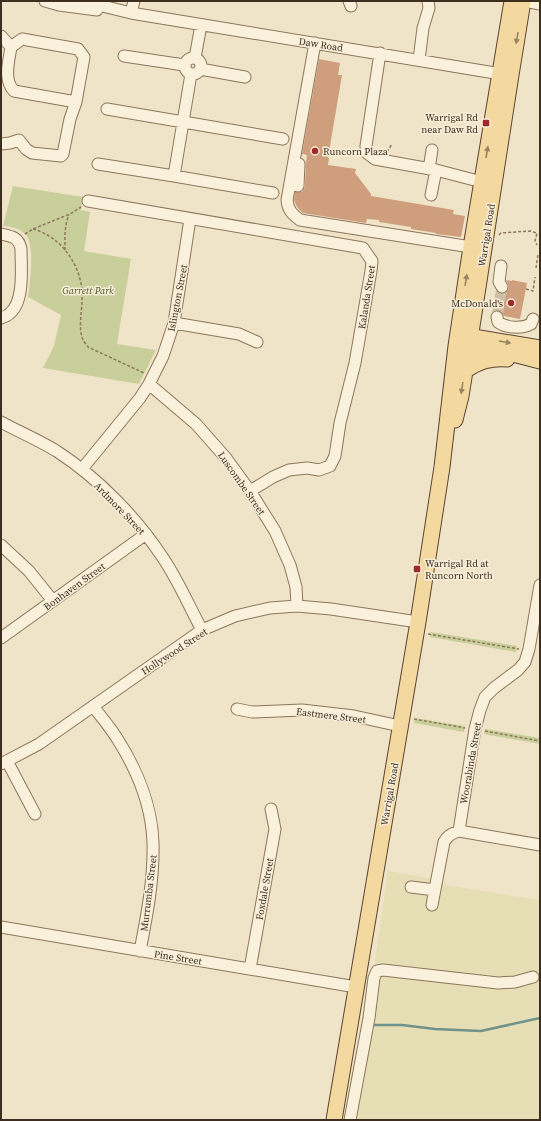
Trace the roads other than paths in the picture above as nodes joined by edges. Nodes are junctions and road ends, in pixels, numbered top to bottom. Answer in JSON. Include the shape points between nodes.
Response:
{"nodes":[{"id":1,"x":45,"y":1,"type":"edge"},
{"id":2,"x":82,"y":1,"type":"edge"},
{"id":3,"x":134,"y":1,"type":"edge"},
{"id":4,"x":428,"y":1,"type":"edge"},
{"id":5,"x":512,"y":1,"type":"edge"},
{"id":6,"x":523,"y":1,"type":"edge"},
{"id":7,"x":540,"y":4,"type":"edge"},
{"id":8,"x":132,"y":13,"type":"junction"},
{"id":9,"x":201,"y":24,"type":"junction"},
{"id":10,"x":1,"y":36,"type":"edge"},
{"id":11,"x":315,"y":43,"type":"junction"},
{"id":12,"x":11,"y":47,"type":"junction"},
{"id":13,"x":380,"y":53,"type":"junction"},
{"id":14,"x":124,"y":56,"type":"dead end"},
{"id":15,"x":419,"y":60,"type":"junction"},
{"id":16,"x":192,"y":69,"type":"junction"},
{"id":17,"x":506,"y":75,"type":"junction"},
{"id":18,"x":245,"y":77,"type":"dead end"},
{"id":19,"x":76,"y":102,"type":"junction"},
{"id":20,"x":107,"y":109,"type":"dead end"},
{"id":21,"x":184,"y":122,"type":"junction"},
{"id":22,"x":283,"y":139,"type":"dead end"},
{"id":23,"x":1,"y":144,"type":"edge"},
{"id":24,"x":296,"y":150,"type":"junction"},
{"id":25,"x":432,"y":150,"type":"dead end"},
{"id":26,"x":98,"y":164,"type":"dead end"},
{"id":27,"x":432,"y":170,"type":"junction"},
{"id":28,"x":174,"y":176,"type":"junction"},
{"id":29,"x":488,"y":183,"type":"junction"},
{"id":30,"x":298,"y":186,"type":"dead end"},
{"id":31,"x":273,"y":193,"type":"dead end"},
{"id":32,"x":431,"y":195,"type":"dead end"},
{"id":33,"x":88,"y":201,"type":"road end"},
{"id":34,"x":190,"y":219,"type":"junction"},
{"id":35,"x":1,"y":234,"type":"edge"},
{"id":36,"x":471,"y":247,"type":"junction"},
{"id":37,"x":501,"y":266,"type":"dead end"},
{"id":38,"x":502,"y":287,"type":"tunnel mouth"},
{"id":39,"x":496,"y":317,"type":"dead end"},
{"id":40,"x":1,"y":318,"type":"edge"},
{"id":41,"x":533,"y":319,"type":"dead end"},
{"id":42,"x":174,"y":323,"type":"junction"},
{"id":43,"x":463,"y":341,"type":"junction"},
{"id":44,"x":257,"y":342,"type":"dead end"},
{"id":45,"x":540,"y":348,"type":"edge"},
{"id":46,"x":540,"y":362,"type":"edge"},
{"id":47,"x":465,"y":371,"type":"junction"},
{"id":48,"x":151,"y":382,"type":"junction"},
{"id":49,"x":1,"y":422,"type":"edge"},
{"id":50,"x":442,"y":467,"type":"junction"},
{"id":51,"x":82,"y":469,"type":"junction"},
{"id":52,"x":250,"y":491,"type":"junction"},
{"id":53,"x":146,"y":534,"type":"junction"},
{"id":54,"x":1,"y":545,"type":"edge"},
{"id":55,"x":540,"y":585,"type":"edge"},
{"id":56,"x":53,"y":601,"type":"junction"},
{"id":57,"x":297,"y":606,"type":"junction"},
{"id":58,"x":417,"y":627,"type":"junction"},
{"id":59,"x":202,"y":630,"type":"junction"},
{"id":60,"x":1,"y":638,"type":"edge"},
{"id":61,"x":535,"y":650,"type":"edge"},
{"id":62,"x":92,"y":706,"type":"junction"},
{"id":63,"x":238,"y":709,"type":"dead end"},
{"id":64,"x":400,"y":726,"type":"junction"},
{"id":65,"x":4,"y":763,"type":"edge"},
{"id":66,"x":272,"y":809,"type":"dead end"},
{"id":67,"x":35,"y":814,"type":"dead end"},
{"id":68,"x":459,"y":831,"type":"junction"},
{"id":69,"x":540,"y":845,"type":"edge"},
{"id":70,"x":411,"y":887,"type":"dead end"},
{"id":71,"x":435,"y":890,"type":"junction"},
{"id":72,"x":432,"y":905,"type":"dead end"},
{"id":73,"x":1,"y":927,"type":"edge"},
{"id":74,"x":140,"y":951,"type":"junction"},
{"id":75,"x":250,"y":969,"type":"junction"},
{"id":76,"x":533,"y":977,"type":"dead end"},
{"id":77,"x":356,"y":988,"type":"junction"},
{"id":78,"x":334,"y":1120,"type":"edge"},
{"id":79,"x":350,"y":1120,"type":"edge"}],
"edges":[{"from":1,"to":8,"type":"street","name":"Daw Road","via":[[84,9]]},
{"from":2,"to":8,"type":"street","name":"Daw Road"},
{"from":3,"to":8,"type":"street"},
{"from":4,"to":15,"type":"street","via":[[429,8],[423,28]]},
{"from":5,"to":17,"type":"main road","name":"Warrigal Road"},
{"from":6,"to":7,"type":"street"},
{"from":6,"to":17,"type":"main road","name":"Warrigal Road","one_way":true},
{"from":8,"to":9,"type":"street","name":"Daw Road"},
{"from":9,"to":11,"type":"street","name":"Daw Road"},
{"from":9,"to":16,"type":"street","via":[[194,58],[200,62]]},
{"from":10,"to":12,"type":"street"},
{"from":11,"to":13,"type":"street","name":"Daw Road"},
{"from":11,"to":24,"type":"street"},
{"from":12,"to":19,"type":"street","via":[[7,79],[14,91]]},
{"from":12,"to":19,"type":"street","via":[[22,39],[78,49],[84,57]]},
{"from":13,"to":15,"type":"street","name":"Daw Road"},
{"from":13,"to":27,"type":"street","via":[[367,153],[375,160]]},
{"from":14,"to":16,"type":"street"},
{"from":15,"to":17,"type":"street","name":"Daw Road"},
{"from":16,"to":18,"type":"street"},
{"from":16,"to":21,"type":"street"},
{"from":17,"to":29,"type":"main road","name":"Warrigal Road"},
{"from":19,"to":23,"type":"street","via":[[61,156],[32,153],[19,140]]},
{"from":20,"to":21,"type":"street"},
{"from":21,"to":22,"type":"street"},
{"from":21,"to":28,"type":"street"},
{"from":24,"to":30,"type":"street"},
{"from":24,"to":36,"type":"street","via":[[287,200],[288,208],[300,220]]},
{"from":25,"to":27,"type":"street"},
{"from":26,"to":28,"type":"street"},
{"from":27,"to":29,"type":"street"},
{"from":27,"to":32,"type":"street"},
{"from":28,"to":31,"type":"street"},
{"from":29,"to":36,"type":"main road","name":"Warrigal Road"},
{"from":29,"to":43,"type":"main road","name":"Warrigal Road"},
{"from":33,"to":34,"type":"street","name":"Kalanda Street"},
{"from":34,"to":42,"type":"street","name":"Islington Street"},
{"from":34,"to":52,"type":"street","name":"Kalanda Street","via":[[363,248],[372,261],[355,363],[340,423],[335,456],[330,466],[319,470],[289,470]]},
{"from":35,"to":40,"type":"street","via":[[17,239],[21,248],[18,303],[10,314]]},
{"from":43,"to":36,"type":"main road","name":"Warrigal Road","one_way":true},
{"from":37,"to":38,"type":"street","via":[[499,282]]},
{"from":39,"to":41,"type":"street","via":[[501,324],[517,327],[531,324]]},
{"from":42,"to":44,"type":"street","via":[[239,334]]},
{"from":42,"to":48,"type":"street","name":"Islington Street"},
{"from":43,"to":45,"type":"main road","one_way":true},
{"from":43,"to":46,"type":"main road"},
{"from":43,"to":47,"type":"main road","name":"Warrigal Road"},
{"from":43,"to":50,"type":"main road","name":"Warrigal Road"},
{"from":46,"to":47,"type":"main road","via":[[490,360]]},
{"from":47,"to":50,"type":"main road","name":"Warrigal Road","one_way":true},
{"from":48,"to":51,"type":"street","name":"Islington Street"},
{"from":48,"to":52,"type":"street","name":"Luscombe Street","via":[[196,424],[226,458]]},
{"from":49,"to":51,"type":"street","name":"Ardmore Street","via":[[57,451]]},
{"from":50,"to":58,"type":"main road","name":"Warrigal Road"},
{"from":51,"to":53,"type":"street","name":"Ardmore Street","via":[[122,506]]},
{"from":52,"to":57,"type":"street","name":"Luscombe Street","via":[[275,531],[290,565],[296,587]]},
{"from":53,"to":56,"type":"street","name":"Bonhaven Street"},
{"from":53,"to":59,"type":"street","name":"Ardmore Street","via":[[163,558]]},
{"from":54,"to":56,"type":"street","via":[[29,571]]},
{"from":55,"to":61,"type":"street","name":"Woorabinda Street"},
{"from":56,"to":60,"type":"street","name":"Bonhaven Street"},
{"from":57,"to":58,"type":"street","name":"Hollywood Street","via":[[331,609]]},
{"from":57,"to":59,"type":"street","name":"Hollywood Street","via":[[270,608],[235,616]]},
{"from":58,"to":64,"type":"main road","name":"Warrigal Road"},
{"from":59,"to":62,"type":"street","name":"Hollywood Street"},
{"from":61,"to":68,"type":"street","name":"Woorabinda Street","via":[[518,670],[485,697],[475,729]]},
{"from":62,"to":65,"type":"street","name":"Hollywood Street","via":[[39,744]]},
{"from":62,"to":74,"type":"street","name":"Murrumba Street","via":[[118,739],[131,763],[150,816],[153,869]]},
{"from":63,"to":64,"type":"street","name":"Eastmere Street","via":[[252,712],[302,710],[354,716]]},
{"from":64,"to":77,"type":"main road","name":"Warrigal Road"},
{"from":65,"to":67,"type":"street"},
{"from":66,"to":75,"type":"street","name":"Foxdale Street","via":[[275,829]]},
{"from":68,"to":69,"type":"street"},
{"from":68,"to":71,"type":"street","via":[[452,833],[444,842]]},
{"from":70,"to":71,"type":"street"},
{"from":71,"to":72,"type":"street"},
{"from":73,"to":74,"type":"street","name":"Pine Street"},
{"from":74,"to":75,"type":"street","name":"Pine Street"},
{"from":75,"to":77,"type":"street","name":"Pine Street"},
{"from":76,"to":79,"type":"street","via":[[498,983],[377,971]]},
{"from":77,"to":78,"type":"main road","name":"Warrigal Road"}]}
